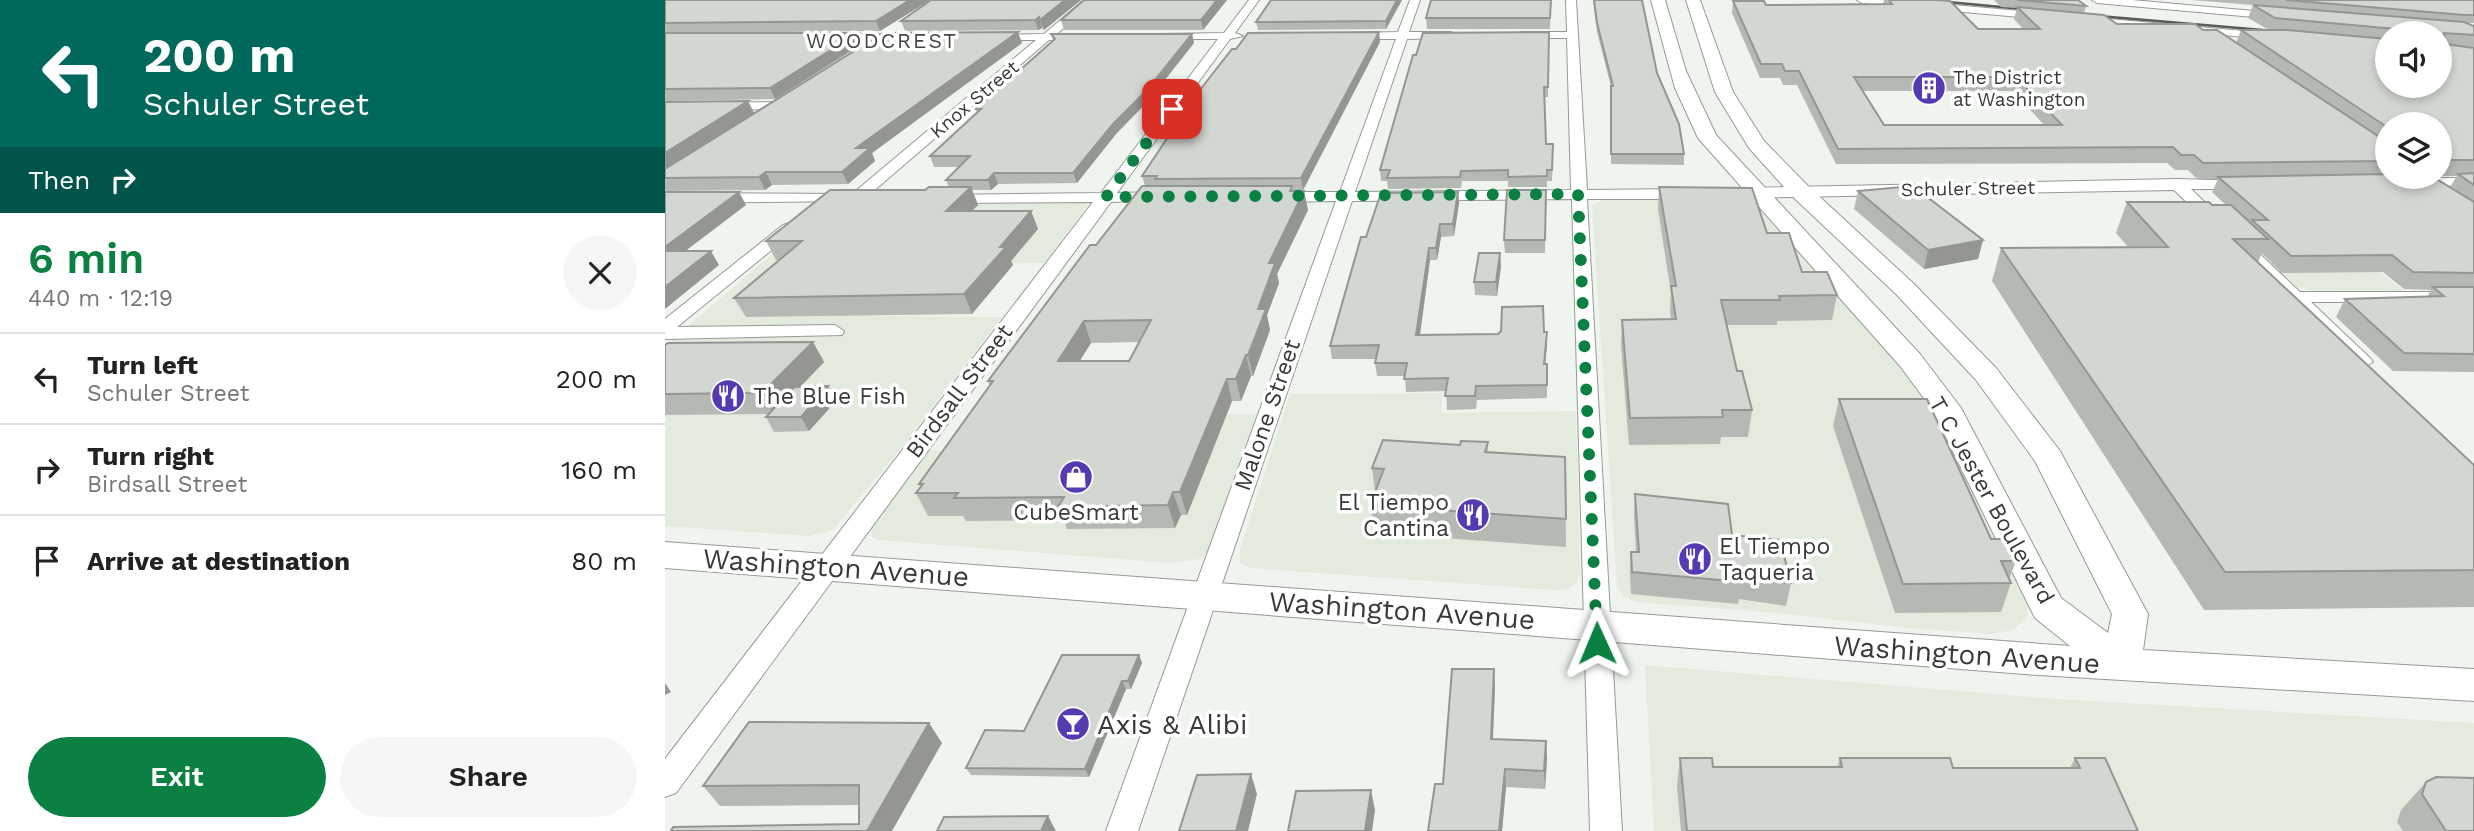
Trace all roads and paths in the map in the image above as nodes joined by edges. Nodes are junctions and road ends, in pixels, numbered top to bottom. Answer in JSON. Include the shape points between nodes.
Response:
{"nodes":[{"id":1,"x":1090,"y":0,"type":"edge"},
{"id":2,"x":1254,"y":0,"type":"edge"},
{"id":3,"x":1415,"y":0,"type":"edge"},
{"id":4,"x":1571,"y":0,"type":"edge"},
{"id":5,"x":1658,"y":0,"type":"edge"},
{"id":6,"x":1693,"y":0,"type":"edge"},
{"id":7,"x":1862,"y":0,"type":"edge"},
{"id":8,"x":2097,"y":0,"type":"edge"},
{"id":9,"x":2056,"y":17,"type":"edge"},
{"id":10,"x":2293,"y":17,"type":"edge"},
{"id":11,"x":2070,"y":18,"type":"edge"},
{"id":12,"x":901,"y":26,"type":"edge"},
{"id":13,"x":1684,"y":29,"type":"junction"},
{"id":14,"x":2205,"y":30,"type":"junction"},
{"id":15,"x":1468,"y":35,"type":"edge"},
{"id":16,"x":1507,"y":35,"type":"edge"},
{"id":17,"x":1572,"y":35,"type":"junction"},
{"id":18,"x":1227,"y":36,"type":"junction"},
{"id":19,"x":1244,"y":36,"type":"edge"},
{"id":20,"x":1346,"y":36,"type":"edge"},
{"id":21,"x":1404,"y":36,"type":"junction"},
{"id":22,"x":884,"y":37,"type":"junction"},
{"id":23,"x":911,"y":37,"type":"edge"},
{"id":24,"x":979,"y":37,"type":"edge"},
{"id":25,"x":1047,"y":37,"type":"junction"},
{"id":26,"x":1088,"y":37,"type":"edge"},
{"id":27,"x":1154,"y":37,"type":"edge"},
{"id":28,"x":2283,"y":37,"type":"edge"},
{"id":29,"x":817,"y":38,"type":"edge"},
{"id":30,"x":2226,"y":45,"type":"edge"},
{"id":31,"x":861,"y":53,"type":"edge"},
{"id":32,"x":1685,"y":92,"type":"junction"},
{"id":33,"x":1724,"y":92,"type":"junction"},
{"id":34,"x":665,"y":107,"type":"edge"},
{"id":35,"x":756,"y":121,"type":"edge"},
{"id":36,"x":2452,"y":181,"type":"edge"},
{"id":37,"x":2474,"y":182,"type":"edge"},
{"id":38,"x":2177,"y":184,"type":"junction"},
{"id":39,"x":2263,"y":184,"type":"edge"},
{"id":40,"x":2434,"y":189,"type":"edge"},
{"id":41,"x":1800,"y":191,"type":"junction"},
{"id":42,"x":1755,"y":192,"type":"junction"},
{"id":43,"x":1727,"y":193,"type":"edge"},
{"id":44,"x":1578,"y":194,"type":"junction"},
{"id":45,"x":1701,"y":194,"type":"edge"},
{"id":46,"x":2444,"y":196,"type":"edge"},
{"id":47,"x":1106,"y":197,"type":"junction"},
{"id":48,"x":1179,"y":197,"type":"edge"},
{"id":49,"x":1261,"y":197,"type":"edge"},
{"id":50,"x":1347,"y":197,"type":"junction"},
{"id":51,"x":665,"y":198,"type":"edge"},
{"id":52,"x":826,"y":198,"type":"junction"},
{"id":53,"x":857,"y":198,"type":"junction"},
{"id":54,"x":884,"y":198,"type":"edge"},
{"id":55,"x":925,"y":198,"type":"edge"},
{"id":56,"x":2297,"y":297,"type":"junction"},
{"id":57,"x":2474,"y":297,"type":"edge"},
{"id":58,"x":665,"y":330,"type":"edge"},
{"id":59,"x":835,"y":331,"type":"dead end"},
{"id":60,"x":1966,"y":353,"type":"junction"},
{"id":61,"x":1910,"y":360,"type":"junction"},
{"id":62,"x":2375,"y":373,"type":"edge"},
{"id":63,"x":665,"y":555,"type":"edge"},
{"id":64,"x":828,"y":566,"type":"junction"},
{"id":65,"x":1204,"y":595,"type":"junction"},
{"id":66,"x":1596,"y":624,"type":"junction"},
{"id":67,"x":2121,"y":665,"type":"junction"},
{"id":68,"x":2474,"y":685,"type":"edge"},
{"id":69,"x":665,"y":783,"type":"edge"},
{"id":70,"x":1122,"y":831,"type":"edge"},
{"id":71,"x":1606,"y":831,"type":"edge"}],
"edges":[{"from":1,"to":25,"type":"street","name":"Knox Street"},
{"from":2,"to":18,"type":"street","name":"Birdsall Street"},
{"from":3,"to":21,"type":"street","name":"Malone Street"},
{"from":4,"to":17,"type":"street"},
{"from":5,"to":13,"type":"main road","name":"T C Jester Boulevard"},
{"from":6,"to":13,"type":"main road","name":"T C Jester Boulevard"},
{"from":7,"to":9,"type":"street"},
{"from":8,"to":10,"type":"street"},
{"from":11,"to":14,"type":"street"},
{"from":12,"to":22,"type":"street"},
{"from":13,"to":32,"type":"main road","name":"T C Jester Boulevard"},
{"from":13,"to":33,"type":"main road","name":"T C Jester Boulevard"},
{"from":14,"to":28,"type":"street"},
{"from":14,"to":30,"type":"street"},
{"from":15,"to":21,"type":"street"},
{"from":16,"to":17,"type":"street"},
{"from":17,"to":44,"type":"street"},
{"from":18,"to":19,"type":"street"},
{"from":18,"to":27,"type":"street"},
{"from":18,"to":47,"type":"street","name":"Birdsall Street"},
{"from":20,"to":21,"type":"street"},
{"from":21,"to":50,"type":"street","name":"Malone Street"},
{"from":22,"to":23,"type":"street"},
{"from":22,"to":29,"type":"street"},
{"from":22,"to":31,"type":"street"},
{"from":24,"to":25,"type":"street"},
{"from":25,"to":26,"type":"street"},
{"from":25,"to":53,"type":"street","name":"Knox Street"},
{"from":32,"to":33,"type":"main road"},
{"from":32,"to":42,"type":"main road","name":"T C Jester Boulevard","via":[[1708,138]]},
{"from":33,"to":41,"type":"main road","name":"T C Jester Boulevard","via":[[1756,144]]},
{"from":34,"to":35,"type":"street","via":[[786,102]]},
{"from":36,"to":37,"type":"street"},
{"from":38,"to":39,"type":"street","name":"Schuler Street"},
{"from":38,"to":41,"type":"street","name":"Schuler Street"},
{"from":38,"to":56,"type":"street"},
{"from":40,"to":46,"type":"street"},
{"from":41,"to":42,"type":"street","name":"Schuler Street"},
{"from":41,"to":60,"type":"main road","name":"T C Jester Boulevard"},
{"from":42,"to":43,"type":"street","name":"Schuler Street"},
{"from":42,"to":61,"type":"main road","name":"T C Jester Boulevard"},
{"from":44,"to":45,"type":"street"},
{"from":44,"to":50,"type":"street"},
{"from":44,"to":66,"type":"street"},
{"from":47,"to":48,"type":"street"},
{"from":47,"to":55,"type":"street"},
{"from":47,"to":64,"type":"street","name":"Birdsall Street"},
{"from":49,"to":50,"type":"street"},
{"from":50,"to":65,"type":"street","name":"Malone Street"},
{"from":51,"to":52,"type":"street"},
{"from":52,"to":53,"type":"street"},
{"from":52,"to":58,"type":"street"},
{"from":53,"to":54,"type":"street"},
{"from":56,"to":57,"type":"street"},
{"from":56,"to":62,"type":"street"},
{"from":58,"to":59,"type":"street"},
{"from":60,"to":61,"type":"main road"},
{"from":60,"to":67,"type":"main road","name":"T C Jester Boulevard","via":[[2049,458],[2130,614]]},
{"from":61,"to":67,"type":"main road","name":"T C Jester Boulevard","via":[[1946,408],[2048,608]]},
{"from":63,"to":64,"type":"main road","name":"Washington Avenue"},
{"from":64,"to":65,"type":"main road","name":"Washington Avenue"},
{"from":64,"to":69,"type":"street","name":"Birdsall Street"},
{"from":65,"to":66,"type":"main road","name":"Washington Avenue"},
{"from":65,"to":70,"type":"street","name":"Malone Street"},
{"from":66,"to":67,"type":"main road","name":"Washington Avenue"},
{"from":66,"to":71,"type":"street"},
{"from":67,"to":68,"type":"main road","name":"Washington Avenue"}]}
